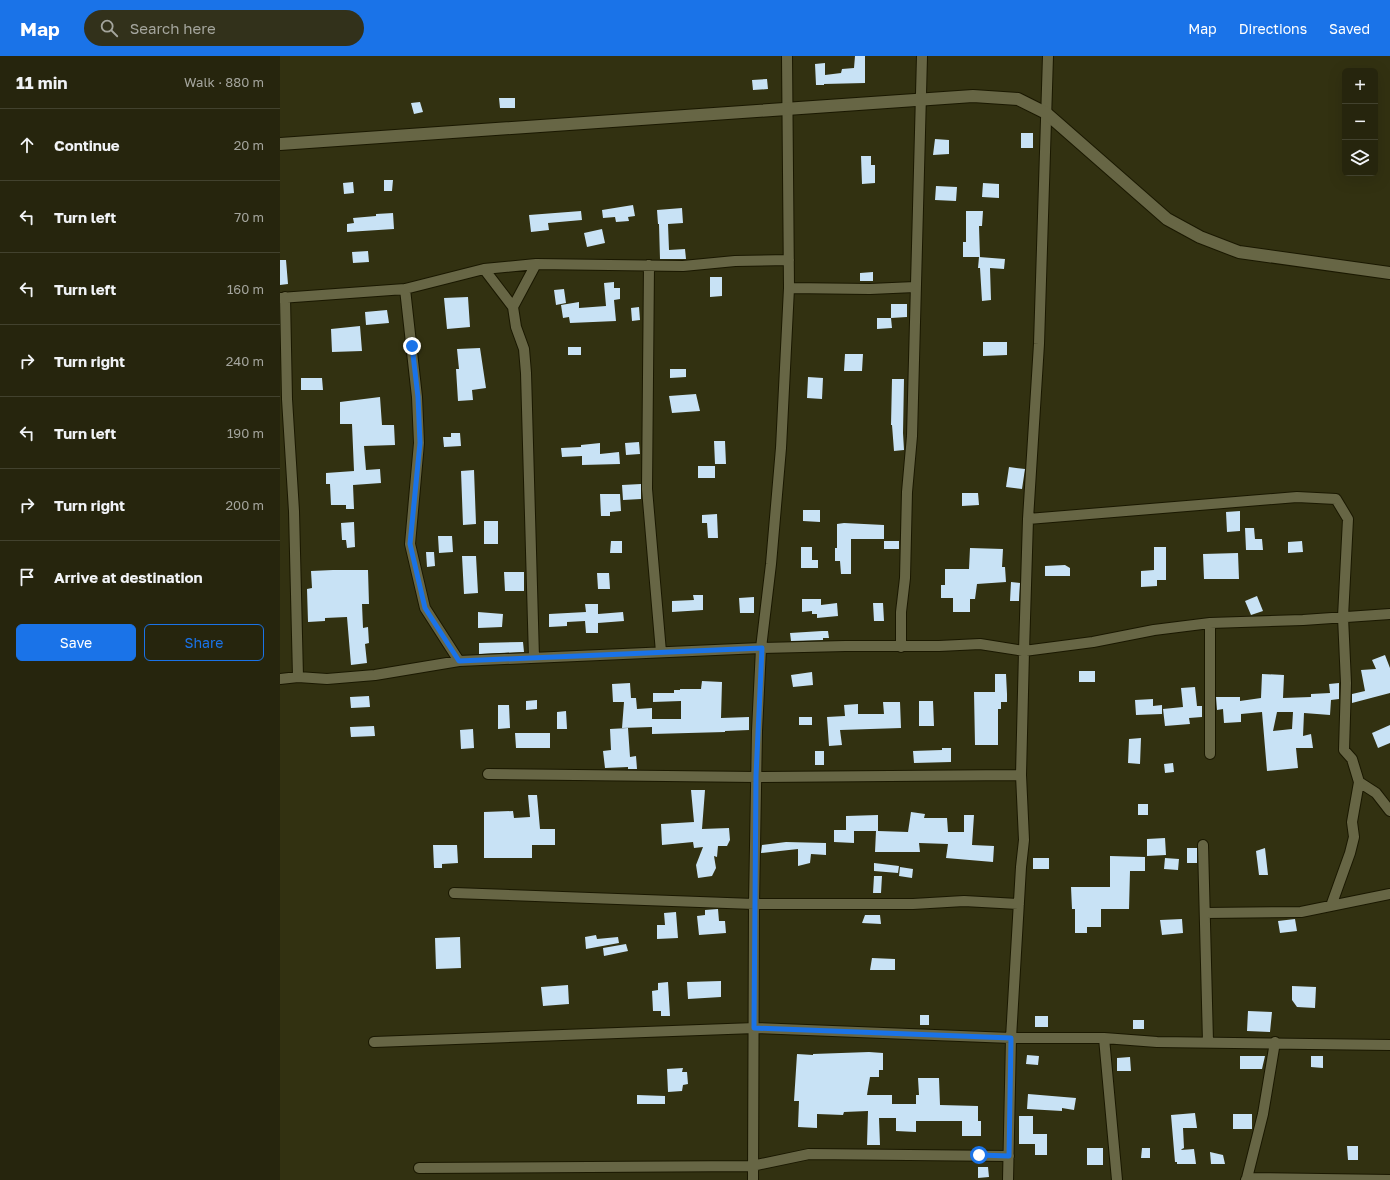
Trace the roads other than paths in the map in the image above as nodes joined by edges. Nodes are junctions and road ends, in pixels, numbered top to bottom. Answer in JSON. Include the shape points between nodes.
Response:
{"nodes":[{"id":1,"x":787,"y":56,"type":"edge"},
{"id":2,"x":922,"y":56,"type":"edge"},
{"id":3,"x":1048,"y":56,"type":"edge"},
{"id":4,"x":921,"y":99,"type":"junction"},
{"id":5,"x":788,"y":108,"type":"junction"},
{"id":6,"x":1046,"y":113,"type":"junction"},
{"id":7,"x":280,"y":144,"type":"edge"},
{"id":8,"x":789,"y":260,"type":"junction"},
{"id":9,"x":536,"y":264,"type":"junction"},
{"id":10,"x":649,"y":265,"type":"junction"},
{"id":11,"x":484,"y":268,"type":"junction"},
{"id":12,"x":1390,"y":273,"type":"edge"},
{"id":13,"x":915,"y":287,"type":"junction"},
{"id":14,"x":789,"y":288,"type":"junction"},
{"id":15,"x":405,"y":289,"type":"junction"},
{"id":16,"x":283,"y":298,"type":"edge"},
{"id":17,"x":513,"y":307,"type":"junction"},
{"id":18,"x":1028,"y":519,"type":"junction"},
{"id":19,"x":1390,"y":614,"type":"edge"},
{"id":20,"x":1343,"y":617,"type":"junction"},
{"id":21,"x":1210,"y":623,"type":"junction"},
{"id":22,"x":901,"y":647,"type":"junction"},
{"id":23,"x":762,"y":648,"type":"junction"},
{"id":24,"x":1024,"y":651,"type":"junction"},
{"id":25,"x":661,"y":652,"type":"junction"},
{"id":26,"x":534,"y":658,"type":"junction"},
{"id":27,"x":459,"y":661,"type":"junction"},
{"id":28,"x":298,"y":677,"type":"junction"},
{"id":29,"x":280,"y":679,"type":"edge"},
{"id":30,"x":1210,"y":754,"type":"dead end"},
{"id":31,"x":488,"y":774,"type":"dead end"},
{"id":32,"x":1021,"y":775,"type":"junction"},
{"id":33,"x":756,"y":776,"type":"junction"},
{"id":34,"x":1359,"y":782,"type":"junction"},
{"id":35,"x":1390,"y":811,"type":"edge"},
{"id":36,"x":1203,"y":845,"type":"dead end"},
{"id":37,"x":454,"y":893,"type":"dead end"},
{"id":38,"x":1390,"y":894,"type":"edge"},
{"id":39,"x":754,"y":904,"type":"junction"},
{"id":40,"x":1019,"y":904,"type":"junction"},
{"id":41,"x":1330,"y":906,"type":"junction"},
{"id":42,"x":1205,"y":913,"type":"junction"},
{"id":43,"x":754,"y":1028,"type":"junction"},
{"id":44,"x":1011,"y":1038,"type":"junction"},
{"id":45,"x":1104,"y":1038,"type":"junction"},
{"id":46,"x":374,"y":1042,"type":"dead end"},
{"id":47,"x":1208,"y":1042,"type":"junction"},
{"id":48,"x":1275,"y":1042,"type":"junction"},
{"id":49,"x":1390,"y":1045,"type":"edge"},
{"id":50,"x":1009,"y":1156,"type":"junction"},
{"id":51,"x":752,"y":1166,"type":"junction"},
{"id":52,"x":418,"y":1168,"type":"dead end"},
{"id":53,"x":1247,"y":1179,"type":"edge"},
{"id":54,"x":753,"y":1180,"type":"edge"},
{"id":55,"x":1008,"y":1180,"type":"edge"},
{"id":56,"x":1117,"y":1180,"type":"edge"},
{"id":57,"x":1390,"y":1180,"type":"edge"}],
"edges":[{"from":1,"to":5,"type":"street"},
{"from":2,"to":4,"type":"street"},
{"from":3,"to":6,"type":"street"},
{"from":4,"to":5,"type":"street"},
{"from":4,"to":6,"type":"street","via":[[973,96],[1018,99]]},
{"from":4,"to":13,"type":"street"},
{"from":5,"to":7,"type":"street"},
{"from":5,"to":8,"type":"street"},
{"from":6,"to":12,"type":"street","via":[[1167,220],[1200,237],[1239,252]]},
{"from":6,"to":18,"type":"street","via":[[1039,344]]},
{"from":8,"to":10,"type":"street","via":[[735,261],[683,266]]},
{"from":8,"to":14,"type":"street"},
{"from":9,"to":10,"type":"street"},
{"from":9,"to":11,"type":"street"},
{"from":9,"to":17,"type":"street"},
{"from":10,"to":25,"type":"street","via":[[647,489]]},
{"from":11,"to":15,"type":"street"},
{"from":11,"to":17,"type":"street"},
{"from":13,"to":14,"type":"street"},
{"from":13,"to":22,"type":"street","via":[[912,436],[907,492]]},
{"from":14,"to":23,"type":"street","via":[[781,448]]},
{"from":15,"to":16,"type":"street"},
{"from":15,"to":27,"type":"street","via":[[418,397],[420,443],[410,544],[425,608]]},
{"from":16,"to":28,"type":"street","via":[[294,511]]},
{"from":17,"to":26,"type":"street","via":[[516,327],[524,349],[526,373]]},
{"from":18,"to":20,"type":"street","via":[[1297,496],[1336,499],[1348,519]]},
{"from":18,"to":24,"type":"street"},
{"from":19,"to":20,"type":"street"},
{"from":20,"to":21,"type":"street"},
{"from":20,"to":34,"type":"street","via":[[1346,683],[1344,750],[1352,759]]},
{"from":21,"to":24,"type":"street"},
{"from":21,"to":30,"type":"street"},
{"from":22,"to":23,"type":"street"},
{"from":22,"to":24,"type":"street","via":[[980,644]]},
{"from":23,"to":25,"type":"street"},
{"from":23,"to":33,"type":"street"},
{"from":24,"to":32,"type":"street"},
{"from":25,"to":26,"type":"street"},
{"from":26,"to":27,"type":"street"},
{"from":27,"to":28,"type":"street","via":[[374,675],[327,679]]},
{"from":28,"to":29,"type":"street"},
{"from":31,"to":33,"type":"street"},
{"from":32,"to":33,"type":"street"},
{"from":32,"to":40,"type":"street","via":[[1024,840]]},
{"from":33,"to":39,"type":"street"},
{"from":34,"to":35,"type":"street","via":[[1376,793]]},
{"from":34,"to":41,"type":"street","via":[[1352,822],[1354,837]]},
{"from":36,"to":42,"type":"street"},
{"from":37,"to":39,"type":"street"},
{"from":38,"to":41,"type":"street"},
{"from":39,"to":40,"type":"street","via":[[913,904],[964,901]]},
{"from":39,"to":43,"type":"street"},
{"from":40,"to":44,"type":"street"},
{"from":41,"to":42,"type":"street","via":[[1301,912]]},
{"from":42,"to":47,"type":"street"},
{"from":43,"to":44,"type":"street"},
{"from":43,"to":46,"type":"street"},
{"from":43,"to":51,"type":"street"},
{"from":44,"to":45,"type":"street"},
{"from":44,"to":50,"type":"street"},
{"from":45,"to":47,"type":"street"},
{"from":45,"to":56,"type":"street"},
{"from":47,"to":48,"type":"street"},
{"from":48,"to":49,"type":"street"},
{"from":48,"to":53,"type":"street","via":[[1263,1114]]},
{"from":50,"to":51,"type":"street","via":[[809,1154]]},
{"from":50,"to":55,"type":"street"},
{"from":51,"to":52,"type":"street"},
{"from":51,"to":54,"type":"street"},
{"from":53,"to":57,"type":"street"}]}
